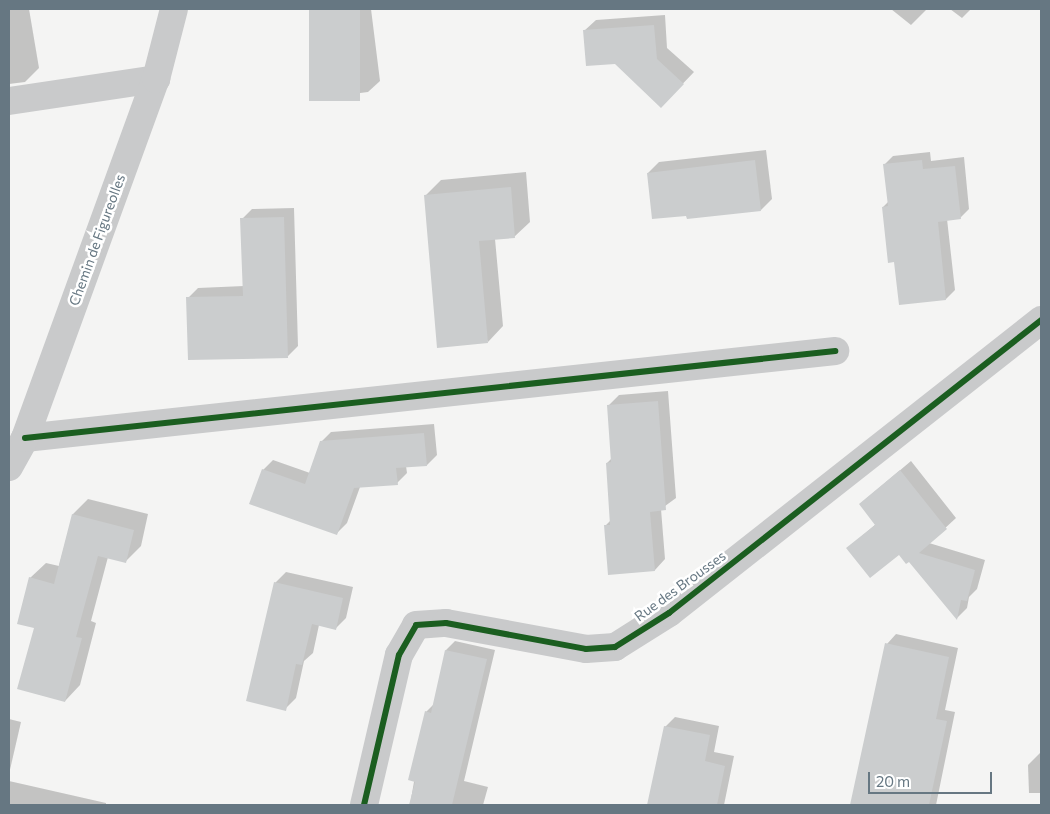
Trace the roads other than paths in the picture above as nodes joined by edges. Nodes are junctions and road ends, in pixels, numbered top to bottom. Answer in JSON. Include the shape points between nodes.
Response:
{"nodes":[{"id":1,"x":174,"y":9,"type":"edge"},
{"id":2,"x":156,"y":79,"type":"junction"},
{"id":3,"x":9,"y":101,"type":"edge"},
{"id":4,"x":1041,"y":320,"type":"edge"},
{"id":5,"x":835,"y":351,"type":"dead end"},
{"id":6,"x":24,"y":438,"type":"junction"},
{"id":7,"x":9,"y":467,"type":"edge"},
{"id":8,"x":364,"y":805,"type":"edge"}],
"edges":[{"from":1,"to":2,"type":"street","name":"Chemin de Figureolles"},
{"from":2,"to":3,"type":"street"},
{"from":2,"to":6,"type":"street","name":"Chemin de Figureolles"},
{"from":4,"to":8,"type":"street","name":"Rue des Brousses","via":[[669,614],[615,647],[586,649],[446,623],[416,625],[399,656]]},
{"from":5,"to":6,"type":"street"},
{"from":6,"to":7,"type":"street","name":"Chemin de Figureolles"}]}
